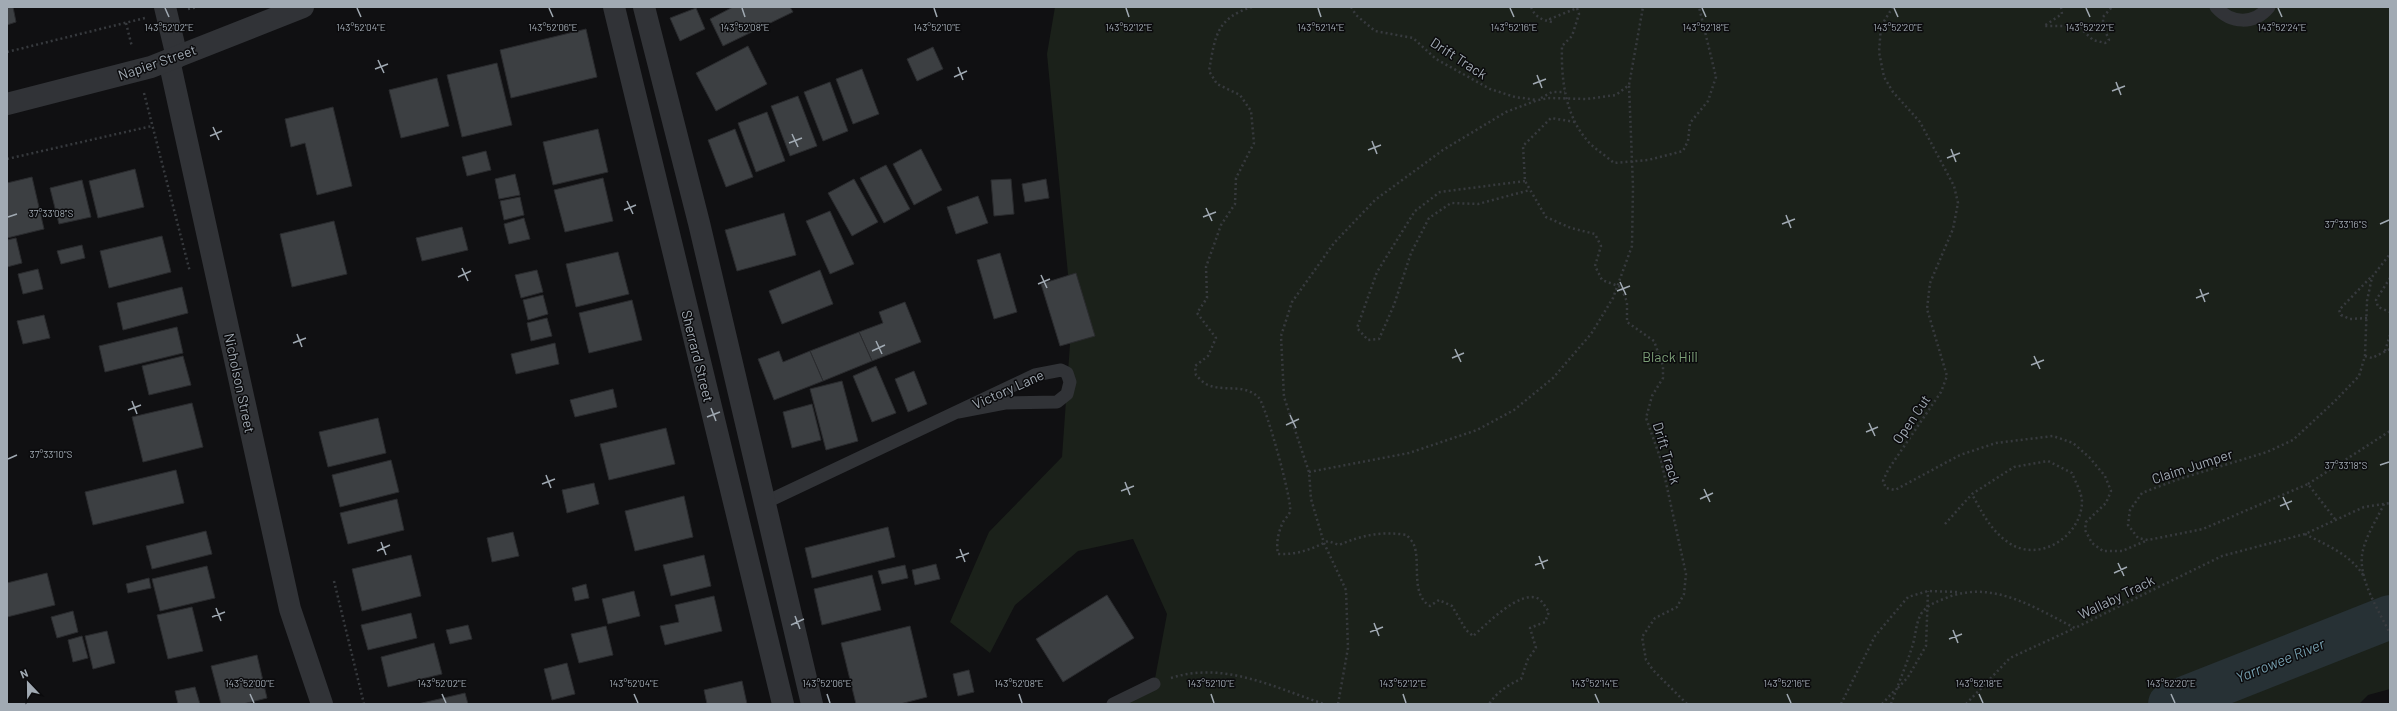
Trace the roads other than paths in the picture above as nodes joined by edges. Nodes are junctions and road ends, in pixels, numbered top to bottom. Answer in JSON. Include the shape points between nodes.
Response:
{"nodes":[{"id":1,"x":303,"y":7,"type":"edge"},
{"id":2,"x":614,"y":7,"type":"edge"},
{"id":3,"x":644,"y":7,"type":"edge"},
{"id":4,"x":2216,"y":7,"type":"edge"},
{"id":5,"x":2269,"y":7,"type":"edge"},
{"id":6,"x":165,"y":10,"type":"edge"},
{"id":7,"x":173,"y":58,"type":"junction"},
{"id":8,"x":7,"y":104,"type":"edge"},
{"id":9,"x":958,"y":412,"type":"junction"},
{"id":10,"x":764,"y":503,"type":"junction"},
{"id":11,"x":1154,"y":684,"type":"road end"},
{"id":12,"x":322,"y":704,"type":"edge"},
{"id":13,"x":783,"y":704,"type":"edge"},
{"id":14,"x":812,"y":704,"type":"edge"},
{"id":15,"x":1113,"y":704,"type":"edge"}],
"edges":[{"from":1,"to":7,"type":"street","name":"Napier Street"},
{"from":2,"to":13,"type":"street","name":"Sherrard Street"},
{"from":3,"to":10,"type":"street","via":[[699,223]]},
{"from":4,"to":5,"type":"lane","via":[[2225,16],[2239,21],[2254,19]]},
{"from":6,"to":7,"type":"street","name":"Nicholson Street"},
{"from":7,"to":8,"type":"street","name":"Napier Street","via":[[135,71]]},
{"from":7,"to":12,"type":"street","name":"Nicholson Street","via":[[290,609]]},
{"from":9,"to":9,"type":"lane","name":"Victory Lane","via":[[1035,375],[1061,370],[1069,377],[1067,394],[1057,402],[1005,403]]},
{"from":9,"to":10,"type":"lane","name":"Victory Lane"},
{"from":10,"to":14,"type":"street"},
{"from":11,"to":15,"type":"lane"}]}
